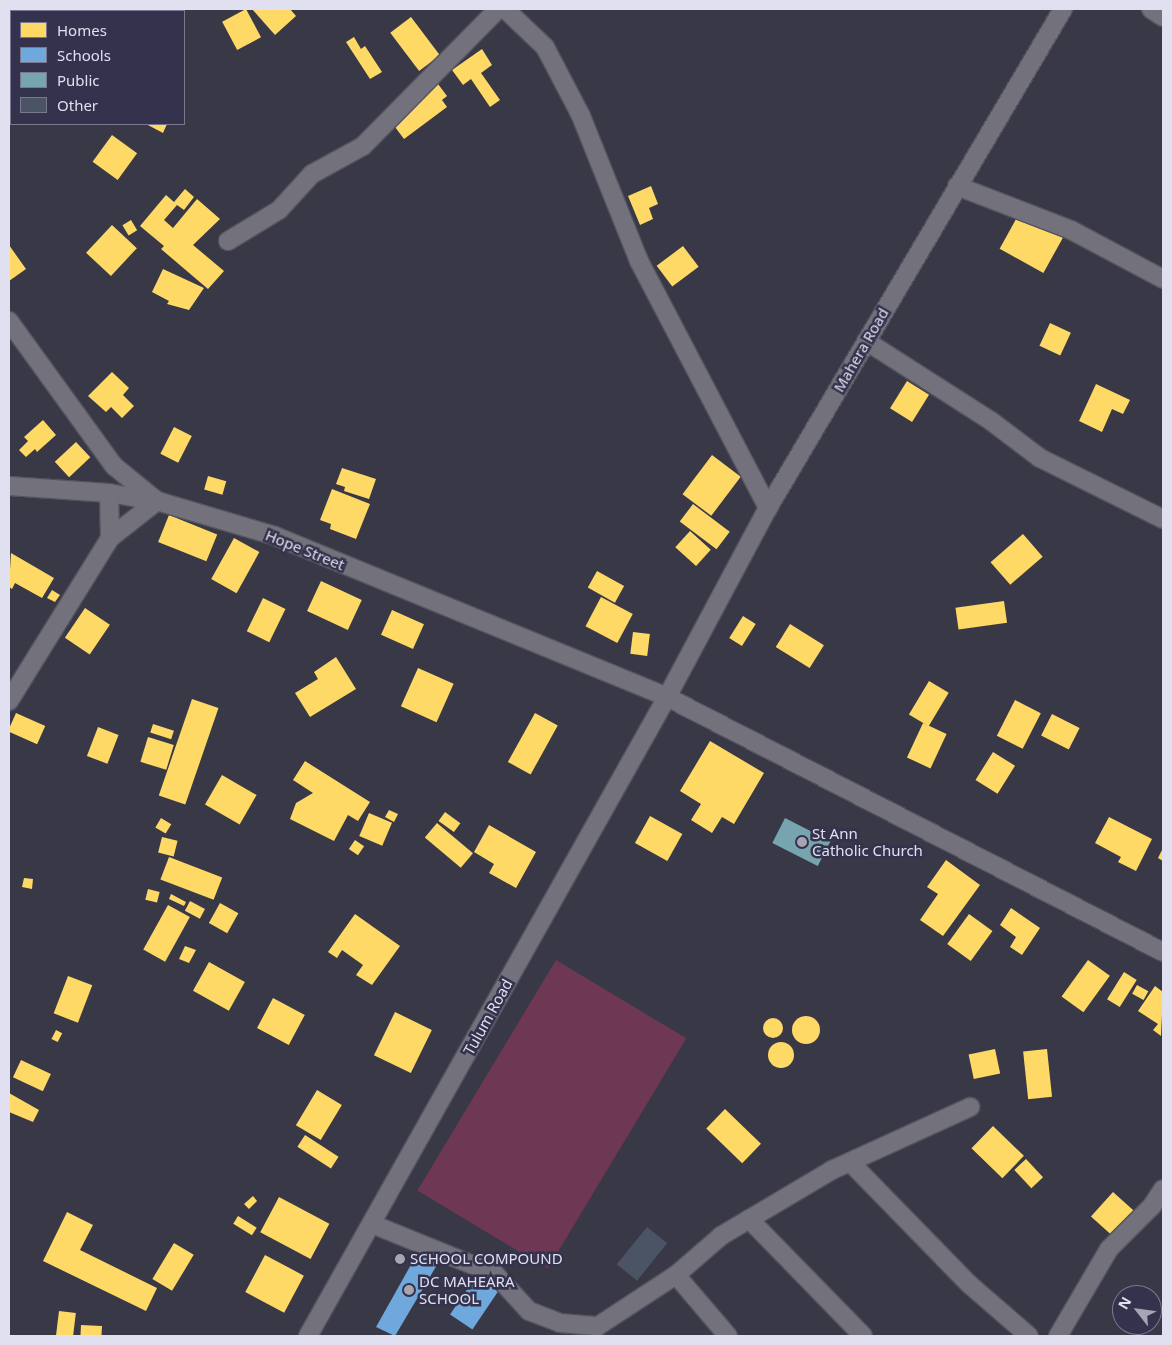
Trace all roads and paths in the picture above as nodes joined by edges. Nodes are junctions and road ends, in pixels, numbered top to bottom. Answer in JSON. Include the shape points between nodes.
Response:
{"nodes":[{"id":1,"x":498,"y":9,"type":"edge"},
{"id":2,"x":505,"y":9,"type":"edge"},
{"id":3,"x":1063,"y":9,"type":"edge"},
{"id":4,"x":1151,"y":9,"type":"edge"},
{"id":5,"x":1163,"y":17,"type":"edge"},
{"id":6,"x":957,"y":186,"type":"junction"},
{"id":7,"x":228,"y":241,"type":"dead end"},
{"id":8,"x":1163,"y":279,"type":"edge"},
{"id":9,"x":9,"y":321,"type":"edge"},
{"id":10,"x":866,"y":341,"type":"junction"},
{"id":11,"x":9,"y":486,"type":"edge"},
{"id":12,"x":109,"y":493,"type":"junction"},
{"id":13,"x":157,"y":501,"type":"junction"},
{"id":14,"x":768,"y":508,"type":"junction"},
{"id":15,"x":1163,"y":519,"type":"edge"},
{"id":16,"x":110,"y":538,"type":"junction"},
{"id":17,"x":667,"y":697,"type":"junction"},
{"id":18,"x":9,"y":701,"type":"edge"},
{"id":19,"x":1163,"y":952,"type":"edge"},
{"id":20,"x":970,"y":1107,"type":"dead end"},
{"id":21,"x":850,"y":1162,"type":"junction"},
{"id":22,"x":1163,"y":1189,"type":"edge"},
{"id":23,"x":749,"y":1219,"type":"junction"},
{"id":24,"x":372,"y":1224,"type":"junction"},
{"id":25,"x":676,"y":1275,"type":"junction"},
{"id":26,"x":308,"y":1336,"type":"edge"},
{"id":27,"x":728,"y":1336,"type":"edge"},
{"id":28,"x":863,"y":1336,"type":"edge"},
{"id":29,"x":1029,"y":1336,"type":"edge"},
{"id":30,"x":1058,"y":1336,"type":"edge"}],
"edges":[{"from":1,"to":7,"type":"street","via":[[363,146],[312,174],[279,210]]},
{"from":2,"to":14,"type":"street","via":[[545,47],[581,116],[639,261]]},
{"from":3,"to":6,"type":"street","name":"Mahera Road"},
{"from":4,"to":5,"type":"street"},
{"from":6,"to":8,"type":"street","via":[[1071,230]]},
{"from":6,"to":10,"type":"street","name":"Mahera Road"},
{"from":9,"to":13,"type":"street","name":"Hope Street","via":[[114,466]]},
{"from":10,"to":14,"type":"street","name":"Mahera Road"},
{"from":10,"to":15,"type":"street","via":[[991,421],[1040,458]]},
{"from":11,"to":12,"type":"street"},
{"from":12,"to":13,"type":"street"},
{"from":12,"to":16,"type":"street"},
{"from":13,"to":16,"type":"street"},
{"from":13,"to":17,"type":"street","name":"Hope Street","via":[[275,536]]},
{"from":14,"to":17,"type":"street","name":"Mahera Road"},
{"from":16,"to":18,"type":"street"},
{"from":17,"to":19,"type":"street","name":"Hope Street"},
{"from":17,"to":24,"type":"street","name":"Tulum Road"},
{"from":20,"to":21,"type":"street"},
{"from":21,"to":23,"type":"street"},
{"from":21,"to":29,"type":"street","via":[[969,1284]]},
{"from":22,"to":30,"type":"street","via":[[1152,1206],[1109,1249]]},
{"from":23,"to":25,"type":"street","via":[[721,1236]]},
{"from":23,"to":28,"type":"street"},
{"from":24,"to":25,"type":"street","via":[[495,1274],[529,1312],[560,1323],[598,1326]]},
{"from":24,"to":26,"type":"street","name":"Tulum Road"},
{"from":25,"to":27,"type":"street"}]}
